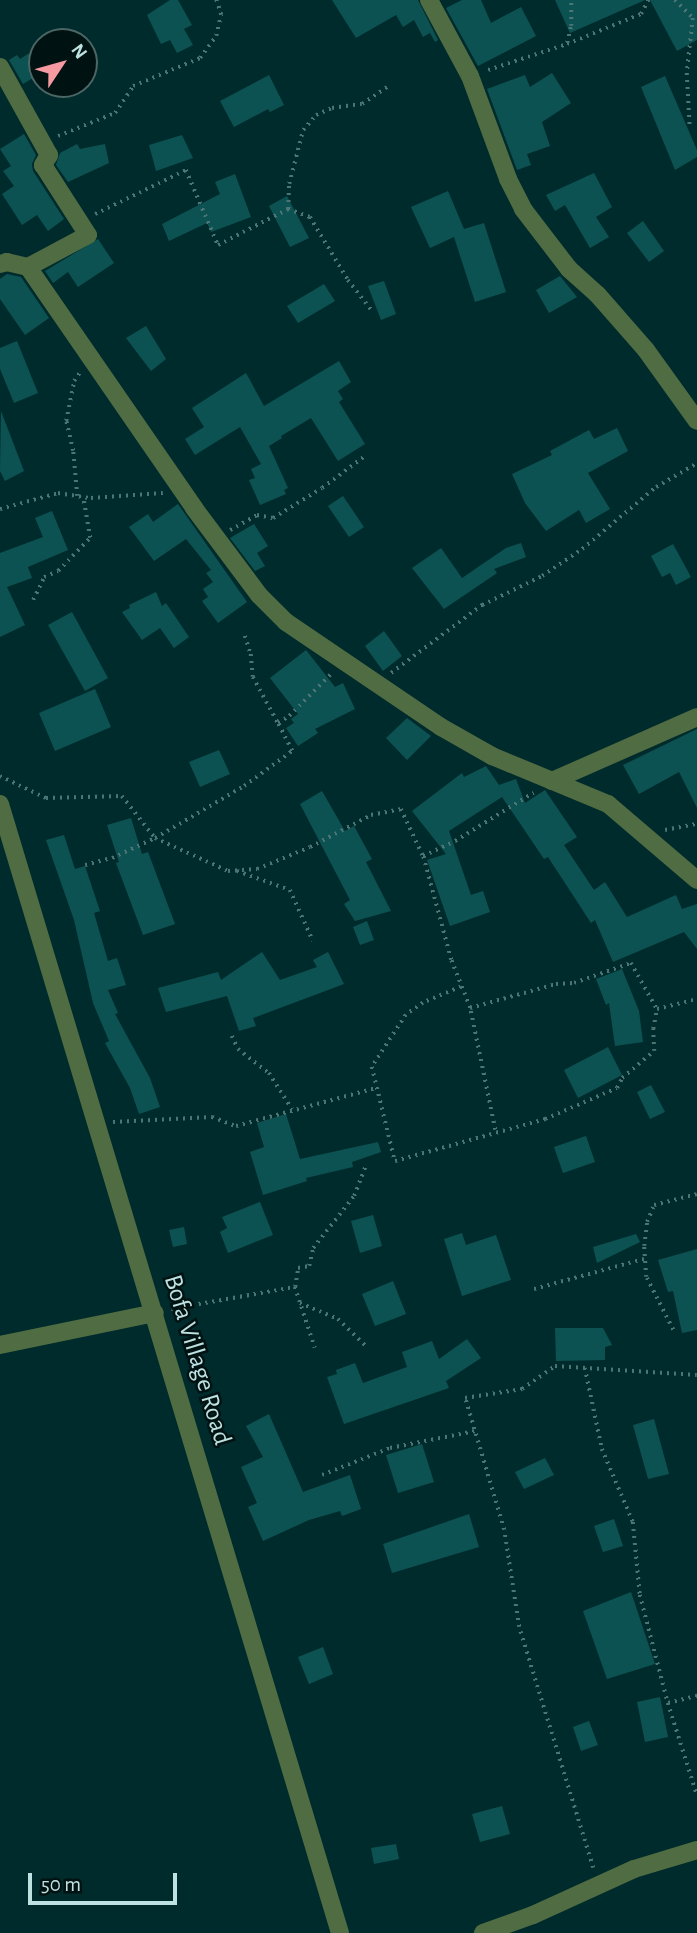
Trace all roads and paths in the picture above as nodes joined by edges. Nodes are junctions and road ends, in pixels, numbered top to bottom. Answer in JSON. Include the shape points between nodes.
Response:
{"nodes":[{"id":1,"x":216,"y":0,"type":"edge"},
{"id":2,"x":429,"y":0,"type":"edge"},
{"id":3,"x":571,"y":0,"type":"edge"},
{"id":4,"x":648,"y":0,"type":"edge"},
{"id":5,"x":675,"y":0,"type":"edge"},
{"id":6,"x":567,"y":44,"type":"junction"},
{"id":7,"x":0,"y":67,"type":"edge"},
{"id":8,"x":470,"y":76,"type":"junction"},
{"id":9,"x":387,"y":87,"type":"dead end"},
{"id":10,"x":690,"y":128,"type":"dead end"},
{"id":11,"x":43,"y":142,"type":"junction"},
{"id":12,"x":288,"y":209,"type":"junction"},
{"id":13,"x":77,"y":221,"type":"junction"},
{"id":14,"x":0,"y":264,"type":"edge"},
{"id":15,"x":28,"y":267,"type":"junction"},
{"id":16,"x":372,"y":311,"type":"dead end"},
{"id":17,"x":89,"y":358,"type":"junction"},
{"id":18,"x":697,"y":421,"type":"edge"},
{"id":19,"x":365,"y":456,"type":"dead end"},
{"id":20,"x":697,"y":463,"type":"edge"},
{"id":21,"x":182,"y":491,"type":"junction"},
{"id":22,"x":77,"y":496,"type":"junction"},
{"id":23,"x":83,"y":497,"type":"junction"},
{"id":24,"x":0,"y":509,"type":"edge"},
{"id":25,"x":216,"y":538,"type":"junction"},
{"id":26,"x":33,"y":600,"type":"dead end"},
{"id":27,"x":245,"y":636,"type":"dead end"},
{"id":28,"x":345,"y":660,"type":"junction"},
{"id":29,"x":378,"y":685,"type":"junction"},
{"id":30,"x":697,"y":717,"type":"edge"},
{"id":31,"x":278,"y":723,"type":"junction"},
{"id":32,"x":0,"y":776,"type":"edge"},
{"id":33,"x":552,"y":781,"type":"junction"},
{"id":34,"x":0,"y":804,"type":"edge"},
{"id":35,"x":697,"y":824,"type":"edge"},
{"id":36,"x":646,"y":834,"type":"junction"},
{"id":37,"x":155,"y":838,"type":"junction"},
{"id":38,"x":423,"y":856,"type":"junction"},
{"id":39,"x":85,"y":865,"type":"dead end"},
{"id":40,"x":234,"y":871,"type":"junction"},
{"id":41,"x":697,"y":880,"type":"edge"},
{"id":42,"x":313,"y":941,"type":"dead end"},
{"id":43,"x":461,"y":986,"type":"junction"},
{"id":44,"x":697,"y":999,"type":"edge"},
{"id":45,"x":470,"y":1008,"type":"junction"},
{"id":46,"x":657,"y":1009,"type":"junction"},
{"id":47,"x":232,"y":1036,"type":"dead end"},
{"id":48,"x":376,"y":1088,"type":"junction"},
{"id":49,"x":292,"y":1109,"type":"junction"},
{"id":50,"x":97,"y":1123,"type":"junction"},
{"id":51,"x":495,"y":1130,"type":"junction"},
{"id":52,"x":366,"y":1165,"type":"dead end"},
{"id":53,"x":697,"y":1194,"type":"edge"},
{"id":54,"x":644,"y":1259,"type":"junction"},
{"id":55,"x":295,"y":1287,"type":"junction"},
{"id":56,"x":534,"y":1289,"type":"dead end"},
{"id":57,"x":300,"y":1303,"type":"junction"},
{"id":58,"x":155,"y":1313,"type":"junction"},
{"id":59,"x":673,"y":1330,"type":"dead end"},
{"id":60,"x":0,"y":1345,"type":"edge"},
{"id":61,"x":367,"y":1347,"type":"dead end"},
{"id":62,"x":315,"y":1348,"type":"dead end"},
{"id":63,"x":584,"y":1368,"type":"junction"},
{"id":64,"x":697,"y":1375,"type":"edge"},
{"id":65,"x":475,"y":1431,"type":"junction"},
{"id":66,"x":322,"y":1475,"type":"dead end"},
{"id":67,"x":697,"y":1696,"type":"edge"},
{"id":68,"x":668,"y":1703,"type":"junction"},
{"id":69,"x":697,"y":1795,"type":"edge"},
{"id":70,"x":697,"y":1850,"type":"edge"},
{"id":71,"x":598,"y":1884,"type":"junction"},
{"id":72,"x":340,"y":1933,"type":"edge"},
{"id":73,"x":483,"y":1933,"type":"edge"}],
"edges":[{"from":1,"to":11,"type":"path","via":[[221,15],[216,36],[200,58],[133,86],[115,113]]},
{"from":2,"to":8,"type":"street"},
{"from":3,"to":6,"type":"path"},
{"from":4,"to":6,"type":"path","via":[[641,14]]},
{"from":5,"to":10,"type":"path","via":[[693,18],[687,74]]},
{"from":6,"to":8,"type":"path"},
{"from":7,"to":11,"type":"street"},
{"from":8,"to":18,"type":"street","via":[[523,209],[569,269],[638,341]]},
{"from":9,"to":12,"type":"path","via":[[362,104],[316,115],[303,130],[289,184]]},
{"from":11,"to":13,"type":"street","via":[[49,155],[43,165]]},
{"from":12,"to":13,"type":"path","via":[[218,245],[186,170]]},
{"from":12,"to":16,"type":"path","via":[[310,217]]},
{"from":13,"to":15,"type":"street","via":[[88,235]]},
{"from":14,"to":15,"type":"street"},
{"from":15,"to":17,"type":"street"},
{"from":17,"to":21,"type":"street"},
{"from":17,"to":22,"type":"path","via":[[74,381],[66,421]]},
{"from":19,"to":25,"type":"path","via":[[273,518],[257,515]]},
{"from":20,"to":29,"type":"path","via":[[656,487],[623,518],[542,576],[482,605],[415,652]]},
{"from":21,"to":23,"type":"path"},
{"from":21,"to":25,"type":"street"},
{"from":22,"to":23,"type":"path"},
{"from":22,"to":24,"type":"path","via":[[58,493]]},
{"from":23,"to":26,"type":"path","via":[[90,538],[58,571],[44,577]]},
{"from":25,"to":28,"type":"street","via":[[286,622]]},
{"from":27,"to":31,"type":"path","via":[[253,677]]},
{"from":28,"to":29,"type":"street"},
{"from":28,"to":31,"type":"path"},
{"from":29,"to":33,"type":"street","via":[[492,756]]},
{"from":30,"to":33,"type":"street"},
{"from":31,"to":37,"type":"path","via":[[292,751],[244,786]]},
{"from":32,"to":37,"type":"path","via":[[47,797],[122,796]]},
{"from":33,"to":36,"type":"street","via":[[608,804]]},
{"from":33,"to":38,"type":"path"},
{"from":34,"to":50,"type":"street","name":"Bofa Village Road"},
{"from":35,"to":36,"type":"path"},
{"from":36,"to":41,"type":"street"},
{"from":37,"to":39,"type":"path"},
{"from":37,"to":40,"type":"path"},
{"from":38,"to":40,"type":"path","via":[[401,809],[372,815],[257,869]]},
{"from":38,"to":43,"type":"path"},
{"from":40,"to":42,"type":"path","via":[[290,890]]},
{"from":43,"to":45,"type":"path"},
{"from":43,"to":48,"type":"path","via":[[406,1015],[372,1067]]},
{"from":44,"to":46,"type":"path"},
{"from":45,"to":46,"type":"path","via":[[574,983],[631,963]]},
{"from":45,"to":51,"type":"path"},
{"from":46,"to":51,"type":"path","via":[[654,1051],[622,1077],[617,1088],[545,1119]]},
{"from":47,"to":49,"type":"path","via":[[238,1049],[269,1073]]},
{"from":48,"to":49,"type":"path"},
{"from":48,"to":51,"type":"path","via":[[395,1161]]},
{"from":49,"to":50,"type":"path","via":[[236,1126],[212,1117]]},
{"from":50,"to":58,"type":"street","name":"Bofa Village Road"},
{"from":52,"to":55,"type":"path","via":[[354,1196],[313,1248],[309,1266],[299,1268]]},
{"from":53,"to":54,"type":"path","via":[[654,1205],[647,1223]]},
{"from":54,"to":56,"type":"path"},
{"from":54,"to":59,"type":"path","via":[[646,1277]]},
{"from":55,"to":57,"type":"path"},
{"from":55,"to":58,"type":"path"},
{"from":57,"to":61,"type":"path","via":[[338,1319]]},
{"from":57,"to":62,"type":"path"},
{"from":58,"to":60,"type":"street"},
{"from":58,"to":72,"type":"street","name":"Bofa Village Road"},
{"from":63,"to":64,"type":"path"},
{"from":63,"to":65,"type":"path","via":[[555,1366],[522,1389],[465,1398]]},
{"from":63,"to":68,"type":"path","via":[[602,1449],[633,1522],[640,1595]]},
{"from":65,"to":66,"type":"path","via":[[390,1448]]},
{"from":65,"to":71,"type":"path","via":[[504,1530],[519,1627]]},
{"from":67,"to":68,"type":"path"},
{"from":68,"to":69,"type":"path"},
{"from":70,"to":71,"type":"street"},
{"from":71,"to":73,"type":"street"}]}
